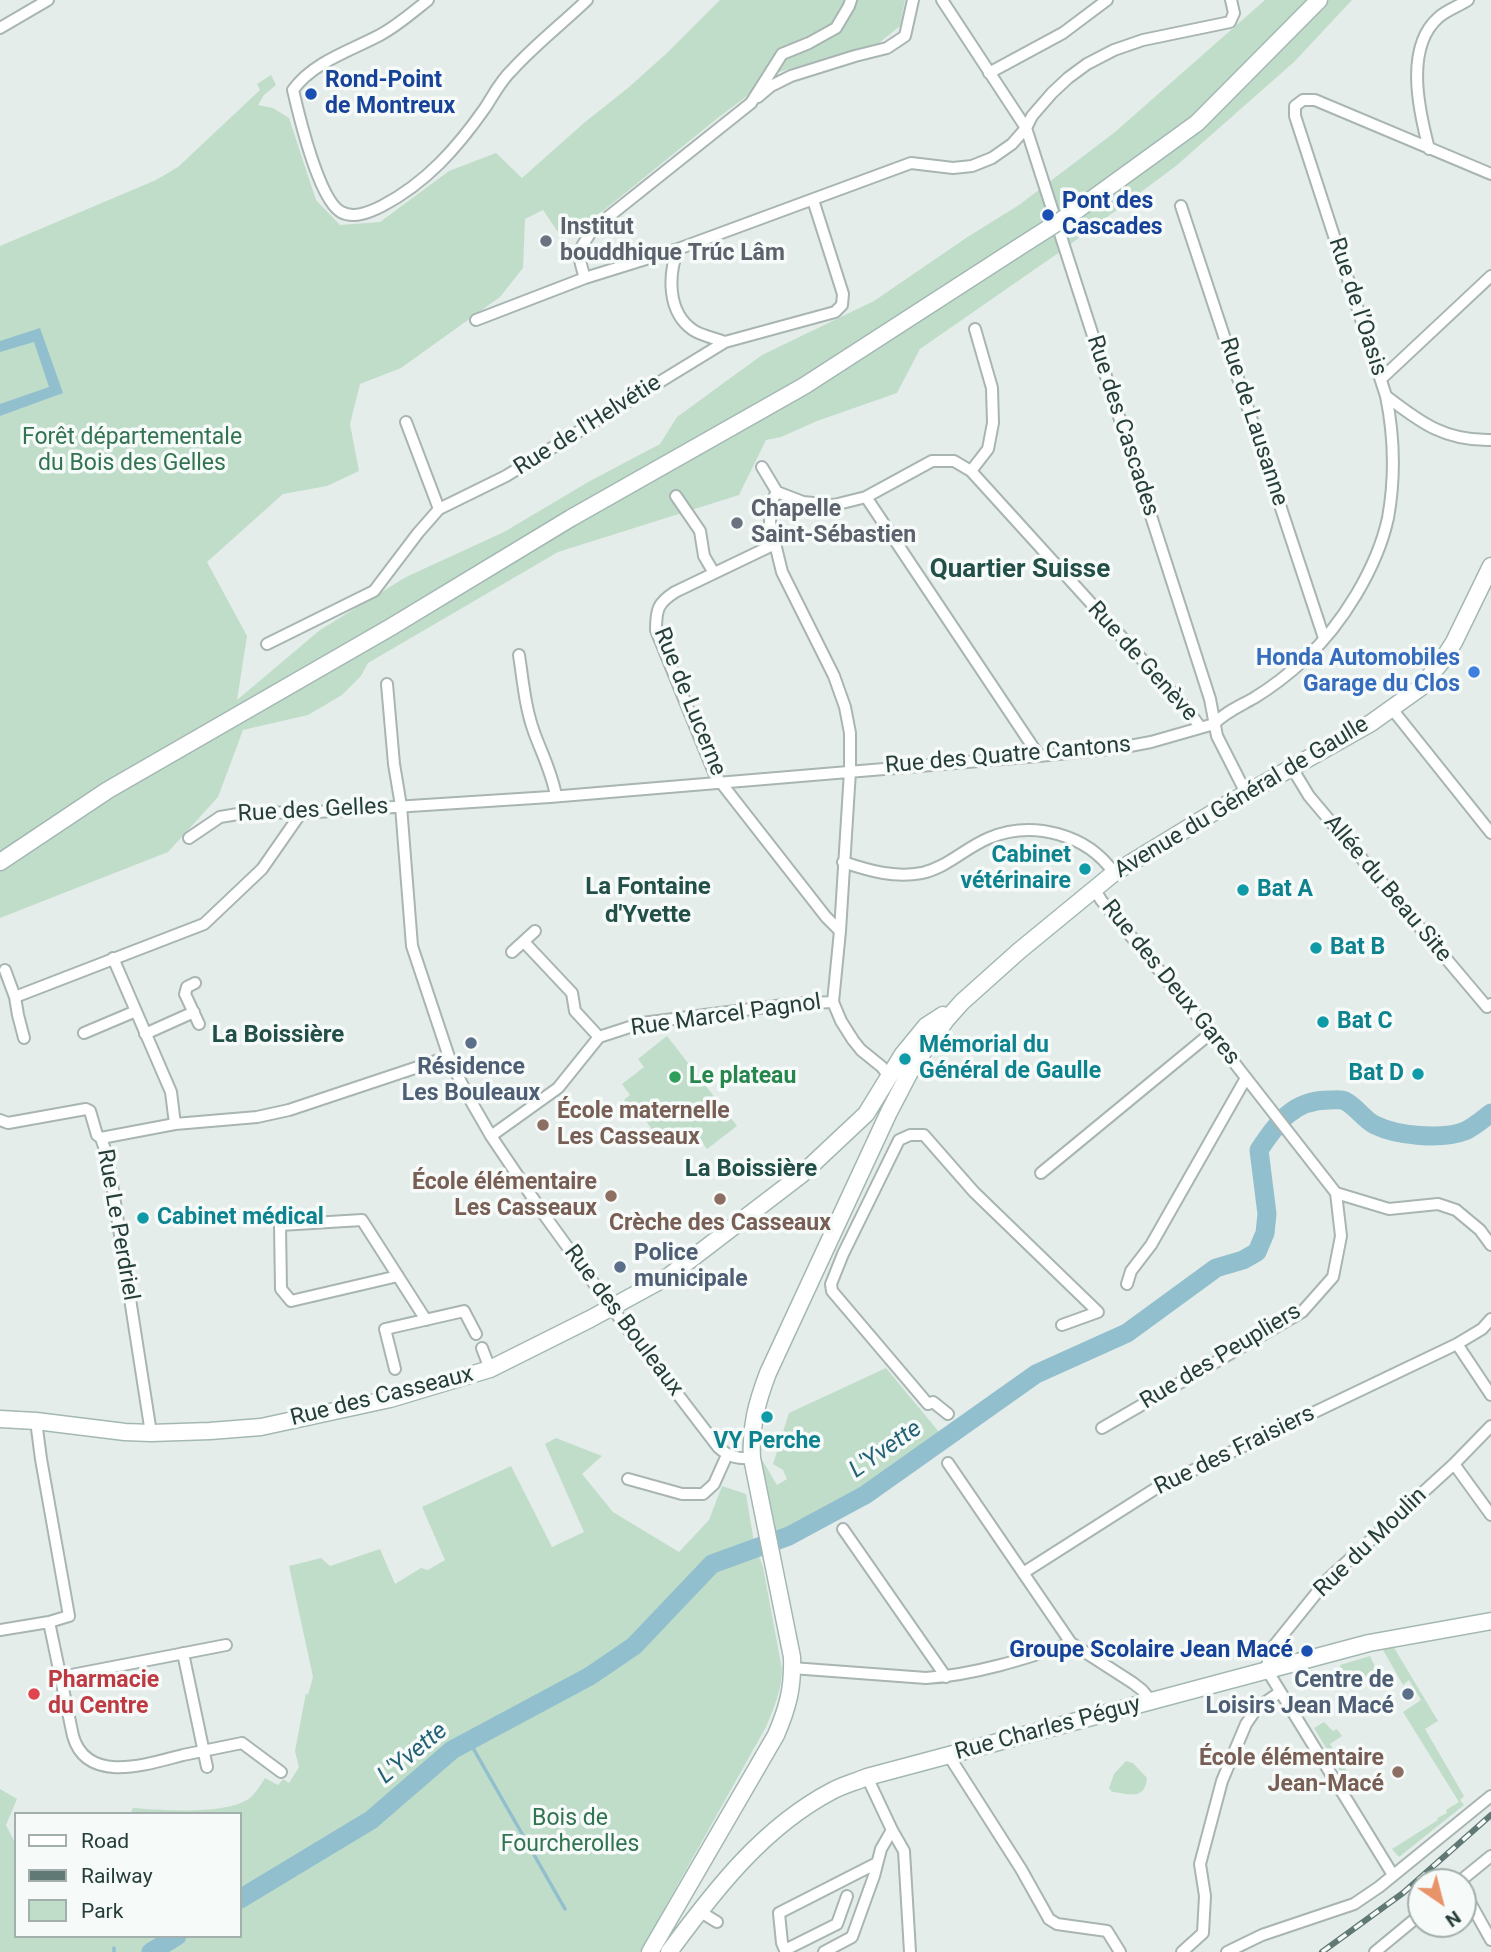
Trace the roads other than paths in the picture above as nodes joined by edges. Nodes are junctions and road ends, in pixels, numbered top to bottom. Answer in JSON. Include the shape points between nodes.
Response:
{"nodes":[{"id":1,"x":48,"y":0,"type":"edge"},
{"id":2,"x":428,"y":0,"type":"edge"},
{"id":3,"x":587,"y":0,"type":"edge"},
{"id":4,"x":850,"y":0,"type":"edge"},
{"id":5,"x":913,"y":0,"type":"edge"},
{"id":6,"x":942,"y":0,"type":"edge"},
{"id":7,"x":1107,"y":0,"type":"edge"},
{"id":8,"x":1231,"y":0,"type":"edge"},
{"id":9,"x":1319,"y":0,"type":"edge"},
{"id":10,"x":1468,"y":0,"type":"edge"},
{"id":11,"x":0,"y":28,"type":"edge"},
{"id":12,"x":989,"y":74,"type":"junction"},
{"id":13,"x":751,"y":103,"type":"junction"},
{"id":14,"x":1026,"y":128,"type":"junction"},
{"id":15,"x":1429,"y":149,"type":"junction"},
{"id":16,"x":1491,"y":174,"type":"edge"},
{"id":17,"x":813,"y":200,"type":"junction"},
{"id":18,"x":1181,"y":206,"type":"dead end"},
{"id":19,"x":678,"y":249,"type":"junction"},
{"id":20,"x":1491,"y":276,"type":"edge"},
{"id":21,"x":585,"y":278,"type":"junction"},
{"id":22,"x":476,"y":320,"type":"dead end"},
{"id":23,"x":975,"y":329,"type":"dead end"},
{"id":24,"x":725,"y":342,"type":"junction"},
{"id":25,"x":1381,"y":380,"type":"junction"},
{"id":26,"x":1386,"y":396,"type":"junction"},
{"id":27,"x":406,"y":422,"type":"dead end"},
{"id":28,"x":1491,"y":440,"type":"edge"},
{"id":29,"x":762,"y":467,"type":"dead end"},
{"id":30,"x":971,"y":471,"type":"junction"},
{"id":31,"x":777,"y":492,"type":"junction"},
{"id":32,"x":676,"y":496,"type":"dead end"},
{"id":33,"x":866,"y":497,"type":"junction"},
{"id":34,"x":439,"y":509,"type":"junction"},
{"id":35,"x":775,"y":544,"type":"junction"},
{"id":36,"x":1491,"y":566,"type":"edge"},
{"id":37,"x":714,"y":573,"type":"junction"},
{"id":38,"x":1324,"y":638,"type":"junction"},
{"id":39,"x":267,"y":644,"type":"dead end"},
{"id":40,"x":519,"y":655,"type":"dead end"},
{"id":41,"x":387,"y":684,"type":"dead end"},
{"id":42,"x":1392,"y":709,"type":"junction"},
{"id":43,"x":1214,"y":724,"type":"junction"},
{"id":44,"x":1200,"y":727,"type":"junction"},
{"id":45,"x":1039,"y":756,"type":"junction"},
{"id":46,"x":1292,"y":768,"type":"junction"},
{"id":47,"x":850,"y":771,"type":"junction"},
{"id":48,"x":721,"y":783,"type":"junction"},
{"id":49,"x":1246,"y":793,"type":"junction"},
{"id":50,"x":556,"y":796,"type":"junction"},
{"id":51,"x":401,"y":806,"type":"junction"},
{"id":52,"x":301,"y":813,"type":"junction"},
{"id":53,"x":1491,"y":833,"type":"edge"},
{"id":54,"x":189,"y":838,"type":"dead end"},
{"id":55,"x":0,"y":862,"type":"edge"},
{"id":56,"x":844,"y":862,"type":"junction"},
{"id":57,"x":1114,"y":873,"type":"junction"},
{"id":58,"x":1094,"y":888,"type":"junction"},
{"id":59,"x":535,"y":931,"type":"dead end"},
{"id":60,"x":840,"y":932,"type":"junction"},
{"id":61,"x":524,"y":942,"type":"junction"},
{"id":62,"x":512,"y":952,"type":"dead end"},
{"id":63,"x":113,"y":958,"type":"junction"},
{"id":64,"x":5,"y":970,"type":"dead end"},
{"id":65,"x":195,"y":983,"type":"dead end"},
{"id":66,"x":15,"y":997,"type":"junction"},
{"id":67,"x":834,"y":1002,"type":"junction"},
{"id":68,"x":962,"y":1002,"type":"junction"},
{"id":69,"x":1490,"y":1008,"type":"edge"},
{"id":70,"x":135,"y":1011,"type":"junction"},
{"id":71,"x":194,"y":1012,"type":"junction"},
{"id":72,"x":199,"y":1024,"type":"dead end"},
{"id":73,"x":84,"y":1033,"type":"dead end"},
{"id":74,"x":1212,"y":1033,"type":"junction"},
{"id":75,"x":145,"y":1034,"type":"junction"},
{"id":76,"x":598,"y":1037,"type":"junction"},
{"id":77,"x":24,"y":1038,"type":"dead end"},
{"id":78,"x":451,"y":1063,"type":"junction"},
{"id":79,"x":889,"y":1077,"type":"junction"},
{"id":80,"x":1246,"y":1078,"type":"junction"},
{"id":81,"x":874,"y":1104,"type":"junction"},
{"id":82,"x":889,"y":1112,"type":"junction"},
{"id":83,"x":0,"y":1120,"type":"edge"},
{"id":84,"x":856,"y":1123,"type":"junction"},
{"id":85,"x":175,"y":1125,"type":"junction"},
{"id":86,"x":879,"y":1133,"type":"junction"},
{"id":87,"x":491,"y":1136,"type":"junction"},
{"id":88,"x":102,"y":1138,"type":"junction"},
{"id":89,"x":1041,"y":1174,"type":"dead end"},
{"id":90,"x":1336,"y":1193,"type":"junction"},
{"id":91,"x":1491,"y":1245,"type":"edge"},
{"id":92,"x":827,"y":1247,"type":"junction"},
{"id":93,"x":843,"y":1254,"type":"junction"},
{"id":94,"x":398,"y":1276,"type":"junction"},
{"id":95,"x":1127,"y":1284,"type":"dead end"},
{"id":96,"x":611,"y":1307,"type":"junction"},
{"id":97,"x":1491,"y":1319,"type":"edge"},
{"id":98,"x":426,"y":1320,"type":"junction"},
{"id":99,"x":1062,"y":1325,"type":"dead end"},
{"id":100,"x":476,"y":1334,"type":"dead end"},
{"id":101,"x":1457,"y":1344,"type":"junction"},
{"id":102,"x":482,"y":1348,"type":"dead end"},
{"id":103,"x":396,"y":1369,"type":"dead end"},
{"id":104,"x":490,"y":1369,"type":"junction"},
{"id":105,"x":1491,"y":1395,"type":"edge"},
{"id":106,"x":948,"y":1414,"type":"dead end"},
{"id":107,"x":0,"y":1419,"type":"edge"},
{"id":108,"x":36,"y":1421,"type":"junction"},
{"id":109,"x":1491,"y":1426,"type":"edge"},
{"id":110,"x":1102,"y":1428,"type":"dead end"},
{"id":111,"x":151,"y":1433,"type":"junction"},
{"id":112,"x":727,"y":1455,"type":"junction"},
{"id":113,"x":752,"y":1458,"type":"junction"},
{"id":114,"x":948,"y":1463,"type":"dead end"},
{"id":115,"x":1454,"y":1464,"type":"junction"},
{"id":116,"x":628,"y":1479,"type":"dead end"},
{"id":117,"x":1491,"y":1515,"type":"edge"},
{"id":118,"x":843,"y":1529,"type":"dead end"},
{"id":119,"x":1023,"y":1573,"type":"junction"},
{"id":120,"x":1491,"y":1621,"type":"edge"},
{"id":121,"x":49,"y":1622,"type":"junction"},
{"id":122,"x":0,"y":1630,"type":"edge"},
{"id":123,"x":1071,"y":1643,"type":"junction"},
{"id":124,"x":226,"y":1645,"type":"dead end"},
{"id":125,"x":183,"y":1653,"type":"junction"},
{"id":126,"x":792,"y":1668,"type":"junction"},
{"id":127,"x":1267,"y":1670,"type":"junction"},
{"id":128,"x":61,"y":1677,"type":"junction"},
{"id":129,"x":946,"y":1677,"type":"junction"},
{"id":130,"x":1280,"y":1692,"type":"junction"},
{"id":131,"x":1152,"y":1702,"type":"junction"},
{"id":132,"x":204,"y":1751,"type":"junction"},
{"id":133,"x":949,"y":1756,"type":"junction"},
{"id":134,"x":207,"y":1767,"type":"dead end"},
{"id":135,"x":281,"y":1772,"type":"dead end"},
{"id":136,"x":867,"y":1777,"type":"junction"},
{"id":137,"x":1491,"y":1796,"type":"edge"},
{"id":138,"x":892,"y":1830,"type":"junction"},
{"id":139,"x":1491,"y":1856,"type":"edge"},
{"id":140,"x":877,"y":1863,"type":"junction"},
{"id":141,"x":1477,"y":1868,"type":"edge"},
{"id":142,"x":1393,"y":1875,"type":"junction"},
{"id":143,"x":847,"y":1896,"type":"dead end"},
{"id":144,"x":699,"y":1911,"type":"junction"},
{"id":145,"x":1477,"y":1915,"type":"edge"},
{"id":146,"x":717,"y":1922,"type":"dead end"},
{"id":147,"x":1407,"y":1926,"type":"edge"},
{"id":148,"x":1491,"y":1940,"type":"edge"},
{"id":149,"x":785,"y":1951,"type":"edge"},
{"id":150,"x":650,"y":1952,"type":"edge"},
{"id":151,"x":669,"y":1952,"type":"edge"},
{"id":152,"x":824,"y":1952,"type":"edge"},
{"id":153,"x":910,"y":1952,"type":"edge"},
{"id":154,"x":1120,"y":1952,"type":"edge"},
{"id":155,"x":1182,"y":1952,"type":"edge"},
{"id":156,"x":1227,"y":1952,"type":"edge"},
{"id":157,"x":1375,"y":1952,"type":"edge"}],
"edges":[{"from":1,"to":11,"type":"street"},
{"from":2,"to":3,"type":"street","via":[[383,34],[306,75],[293,90],[328,198],[342,213],[368,212],[434,170],[511,70]]},
{"from":4,"to":13,"type":"street","via":[[836,28],[782,54]]},
{"from":5,"to":13,"type":"street","via":[[905,36],[887,48],[791,76]]},
{"from":6,"to":12,"type":"street","name":"Rue des Cascades"},
{"from":7,"to":12,"type":"street","via":[[1063,33]]},
{"from":8,"to":14,"type":"street","via":[[1234,13],[1230,22],[1143,40],[1087,64],[1052,93]]},
{"from":9,"to":55,"type":"main road","bridge":true,"via":[[1197,123],[1077,210],[804,386],[108,790]]},
{"from":10,"to":15,"type":"street","via":[[1438,18],[1422,40],[1416,77],[1419,114]]},
{"from":12,"to":14,"type":"street","name":"Rue des Cascades"},
{"from":13,"to":21,"type":"street","via":[[593,229],[579,249]]},
{"from":14,"to":17,"type":"street","via":[[1012,144],[972,166],[911,163]]},
{"from":14,"to":43,"type":"street","name":"Rue des Cascades","via":[[1210,699]]},
{"from":15,"to":16,"type":"street"},
{"from":15,"to":25,"type":"street","name":"Rue de l’Oasis","via":[[1315,100],[1295,106]]},
{"from":17,"to":19,"type":"street"},
{"from":17,"to":24,"type":"street","name":"Rue de l'Helvétie","via":[[843,294],[842,305],[835,312]]},
{"from":18,"to":38,"type":"street","name":"Rue de Lausanne"},
{"from":19,"to":21,"type":"street"},
{"from":19,"to":24,"type":"street","via":[[671,276],[679,317],[694,331]]},
{"from":20,"to":25,"type":"street"},
{"from":21,"to":22,"type":"street"},
{"from":23,"to":30,"type":"street","via":[[992,388],[993,422],[988,449]]},
{"from":24,"to":34,"type":"street","name":"Rue de l'Helvétie","via":[[506,476]]},
{"from":25,"to":26,"type":"street","name":"Rue de l’Oasis"},
{"from":26,"to":28,"type":"street","name":"Rue de l’Oasis","via":[[1421,423],[1449,435]]},
{"from":26,"to":38,"type":"street","name":"Rue des Quatre Cantons","via":[[1391,439],[1387,519],[1365,579]]},
{"from":27,"to":34,"type":"street"},
{"from":29,"to":31,"type":"street"},
{"from":30,"to":33,"type":"street","via":[[954,461],[932,461]]},
{"from":30,"to":44,"type":"street","name":"Rue de Genève"},
{"from":31,"to":33,"type":"street","via":[[803,502],[834,505]]},
{"from":31,"to":35,"type":"street","via":[[771,502],[770,523]]},
{"from":32,"to":37,"type":"street","via":[[701,531],[704,556]]},
{"from":33,"to":45,"type":"street"},
{"from":34,"to":39,"type":"street","name":"Rue de l'Helvétie","via":[[374,591]]},
{"from":35,"to":37,"type":"street","name":"Rue de Lucerne"},
{"from":35,"to":47,"type":"street","via":[[782,572],[845,707]]},
{"from":36,"to":42,"type":"main road","name":"Avenue du Général de Gaulle","via":[[1441,661],[1420,688]]},
{"from":37,"to":48,"type":"street","name":"Rue de Lucerne","via":[[662,601],[656,630]]},
{"from":38,"to":43,"type":"street","name":"Rue des Quatre Cantons","via":[[1306,659]]},
{"from":40,"to":50,"type":"street","via":[[526,705]]},
{"from":41,"to":51,"type":"street","name":"Rue des Bouleaux"},
{"from":42,"to":46,"type":"main road","name":"Avenue du Général de Gaulle"},
{"from":42,"to":53,"type":"street"},
{"from":43,"to":44,"type":"street","name":"Rue des Quatre Cantons"},
{"from":43,"to":49,"type":"street","name":"Rue des Cascades"},
{"from":44,"to":45,"type":"street","name":"Rue des Quatre Cantons","via":[[1119,748]]},
{"from":45,"to":47,"type":"street","name":"Rue des Quatre Cantons"},
{"from":46,"to":49,"type":"main road","name":"Avenue du Général de Gaulle"},
{"from":46,"to":69,"type":"street","name":"Allée du Beau Site","via":[[1310,796]]},
{"from":47,"to":48,"type":"street","name":"Rue des Quatre Cantons"},
{"from":47,"to":56,"type":"street"},
{"from":48,"to":50,"type":"street","name":"Rue des Quatre Cantons"},
{"from":48,"to":60,"type":"street","name":"Rue de Lucerne"},
{"from":49,"to":57,"type":"main road","name":"Avenue du Général de Gaulle"},
{"from":50,"to":51,"type":"street","name":"Rue des Quatre Cantons"},
{"from":51,"to":52,"type":"street","name":"Rue des Gelles"},
{"from":51,"to":78,"type":"street","name":"Rue des Bouleaux","via":[[412,946]]},
{"from":52,"to":54,"type":"street","name":"Rue des Gelles","via":[[250,812],[220,817]]},
{"from":52,"to":63,"type":"street","via":[[262,869],[215,916],[189,931]]},
{"from":56,"to":57,"type":"street","via":[[876,873],[921,873],[989,838],[1032,830],[1080,843],[1107,862]]},
{"from":56,"to":60,"type":"street"},
{"from":57,"to":58,"type":"main road","name":"Avenue du Général de Gaulle"},
{"from":58,"to":68,"type":"main road","name":"Avenue du Général de Gaulle"},
{"from":58,"to":74,"type":"street","name":"Rue des Deux Gares"},
{"from":59,"to":61,"type":"street"},
{"from":60,"to":67,"type":"street"},
{"from":61,"to":62,"type":"street"},
{"from":61,"to":76,"type":"street","via":[[572,993],[575,1011]]},
{"from":63,"to":66,"type":"street"},
{"from":63,"to":70,"type":"street"},
{"from":64,"to":66,"type":"street"},
{"from":65,"to":71,"type":"street","via":[[185,994]]},
{"from":66,"to":77,"type":"street"},
{"from":67,"to":76,"type":"street","name":"Rue Marcel Pagnol","via":[[642,1023]]},
{"from":67,"to":79,"type":"street","via":[[853,1040]]},
{"from":68,"to":79,"type":"main road","name":"Rue des Casseaux","via":[[926,1026]]},
{"from":68,"to":82,"type":"main road","name":"Avenue du Général de Gaulle","via":[[918,1058]]},
{"from":70,"to":73,"type":"street"},
{"from":70,"to":75,"type":"street"},
{"from":71,"to":72,"type":"street"},
{"from":71,"to":75,"type":"street"},
{"from":74,"to":80,"type":"street","name":"Rue des Deux Gares"},
{"from":74,"to":89,"type":"street"},
{"from":75,"to":85,"type":"street","via":[[171,1092]]},
{"from":76,"to":87,"type":"street","name":"Rue Marcel Pagnol","via":[[558,1088]]},
{"from":78,"to":85,"type":"street","via":[[439,1060],[289,1110]]},
{"from":78,"to":87,"type":"street","name":"Rue des Bouleaux"},
{"from":79,"to":81,"type":"main road","name":"Rue des Casseaux"},
{"from":80,"to":90,"type":"street","name":"Rue des Deux Gares"},
{"from":80,"to":95,"type":"street"},
{"from":81,"to":82,"type":"street"},
{"from":81,"to":84,"type":"main road","name":"Rue des Casseaux"},
{"from":82,"to":86,"type":"main road","name":"Avenue du Général de Gaulle"},
{"from":83,"to":88,"type":"street","name":"Rue Le Perdriel","via":[[8,1123],[86,1109]]},
{"from":84,"to":86,"type":"street"},
{"from":84,"to":96,"type":"main road","name":"Rue des Casseaux","via":[[801,1175],[684,1266]]},
{"from":85,"to":88,"type":"street"},
{"from":86,"to":92,"type":"main road","name":"Avenue du Général de Gaulle"},
{"from":87,"to":96,"type":"street","name":"Rue des Bouleaux"},
{"from":88,"to":111,"type":"street","name":"Rue Le Perdriel"},
{"from":90,"to":91,"type":"street","via":[[1389,1209],[1438,1204],[1457,1210]]},
{"from":90,"to":110,"type":"street","name":"Rue des Peupliers","via":[[1341,1237],[1333,1277],[1302,1312]]},
{"from":92,"to":93,"type":"street"},
{"from":92,"to":113,"type":"main road","name":"Avenue du Général de Gaulle","via":[[759,1395]]},
{"from":93,"to":99,"type":"street","via":[[899,1140],[924,1135],[974,1192],[1098,1311]]},
{"from":93,"to":106,"type":"street","via":[[832,1291],[928,1404],[933,1402]]},
{"from":94,"to":94,"type":"street","via":[[362,1220],[280,1225],[281,1289],[291,1301]]},
{"from":94,"to":98,"type":"street"},
{"from":96,"to":104,"type":"main road","name":"Rue des Casseaux"},
{"from":96,"to":112,"type":"street","name":"Rue des Bouleaux"},
{"from":97,"to":101,"type":"street","name":"Rue des Fraisiers"},
{"from":98,"to":100,"type":"street","via":[[464,1311]]},
{"from":98,"to":103,"type":"street","via":[[385,1329]]},
{"from":101,"to":105,"type":"street"},
{"from":101,"to":119,"type":"street","name":"Rue des Fraisiers","via":[[1158,1487]]},
{"from":102,"to":104,"type":"street"},
{"from":104,"to":111,"type":"main road","name":"Rue des Casseaux","via":[[390,1399],[261,1427]]},
{"from":107,"to":108,"type":"main road","name":"Rue des Casseaux"},
{"from":108,"to":111,"type":"main road","name":"Rue des Casseaux"},
{"from":108,"to":121,"type":"street","via":[[69,1616]]},
{"from":109,"to":115,"type":"street","name":"Rue du Moulin"},
{"from":112,"to":113,"type":"street"},
{"from":112,"to":116,"type":"street","via":[[703,1494],[682,1494]]},
{"from":113,"to":126,"type":"main road","name":"Avenue du Général de Gaulle"},
{"from":114,"to":119,"type":"street"},
{"from":115,"to":117,"type":"street"},
{"from":115,"to":127,"type":"street","name":"Rue du Moulin","via":[[1327,1580],[1269,1652]]},
{"from":118,"to":129,"type":"street"},
{"from":119,"to":123,"type":"street"},
{"from":120,"to":127,"type":"main road","name":"Rue Charles Péguy","via":[[1387,1639]]},
{"from":121,"to":122,"type":"street"},
{"from":121,"to":128,"type":"street"},
{"from":123,"to":129,"type":"street"},
{"from":123,"to":131,"type":"street","via":[[1133,1683]]},
{"from":124,"to":125,"type":"street"},
{"from":125,"to":128,"type":"street"},
{"from":125,"to":132,"type":"street"},
{"from":126,"to":129,"type":"street"},
{"from":126,"to":150,"type":"main road","name":"Avenue du Général de Gaulle","via":[[789,1703],[776,1735]]},
{"from":127,"to":130,"type":"street"},
{"from":127,"to":131,"type":"main road","name":"Rue Charles Péguy"},
{"from":128,"to":132,"type":"street","via":[[76,1747],[99,1765],[122,1768]]},
{"from":130,"to":142,"type":"street"},
{"from":130,"to":155,"type":"street","via":[[1257,1708],[1246,1724],[1222,1781],[1200,1864],[1205,1896],[1203,1933]]},
{"from":131,"to":133,"type":"main road","name":"Rue Charles Péguy"},
{"from":132,"to":134,"type":"street"},
{"from":132,"to":135,"type":"street","via":[[242,1743]]},
{"from":133,"to":136,"type":"main road","name":"Rue Charles Péguy"},
{"from":133,"to":154,"type":"street","via":[[1049,1919],[1107,1931]]},
{"from":136,"to":138,"type":"street"},
{"from":136,"to":144,"type":"main road","name":"Rue Charles Péguy","via":[[831,1791],[777,1829],[733,1870]]},
{"from":137,"to":142,"type":"street"},
{"from":138,"to":140,"type":"street"},
{"from":138,"to":153,"type":"street","via":[[904,1852]]},
{"from":139,"to":141,"type":"street"},
{"from":140,"to":149,"type":"street","via":[[779,1913]]},
{"from":140,"to":152,"type":"street","via":[[852,1937]]},
{"from":142,"to":156,"type":"street","via":[[1354,1904],[1262,1935]]},
{"from":143,"to":149,"type":"street","via":[[837,1924]]},
{"from":144,"to":146,"type":"street"},
{"from":144,"to":151,"type":"main road","name":"Rue Charles Péguy"},
{"from":145,"to":148,"type":"street"},
{"from":147,"to":157,"type":"street"}]}
